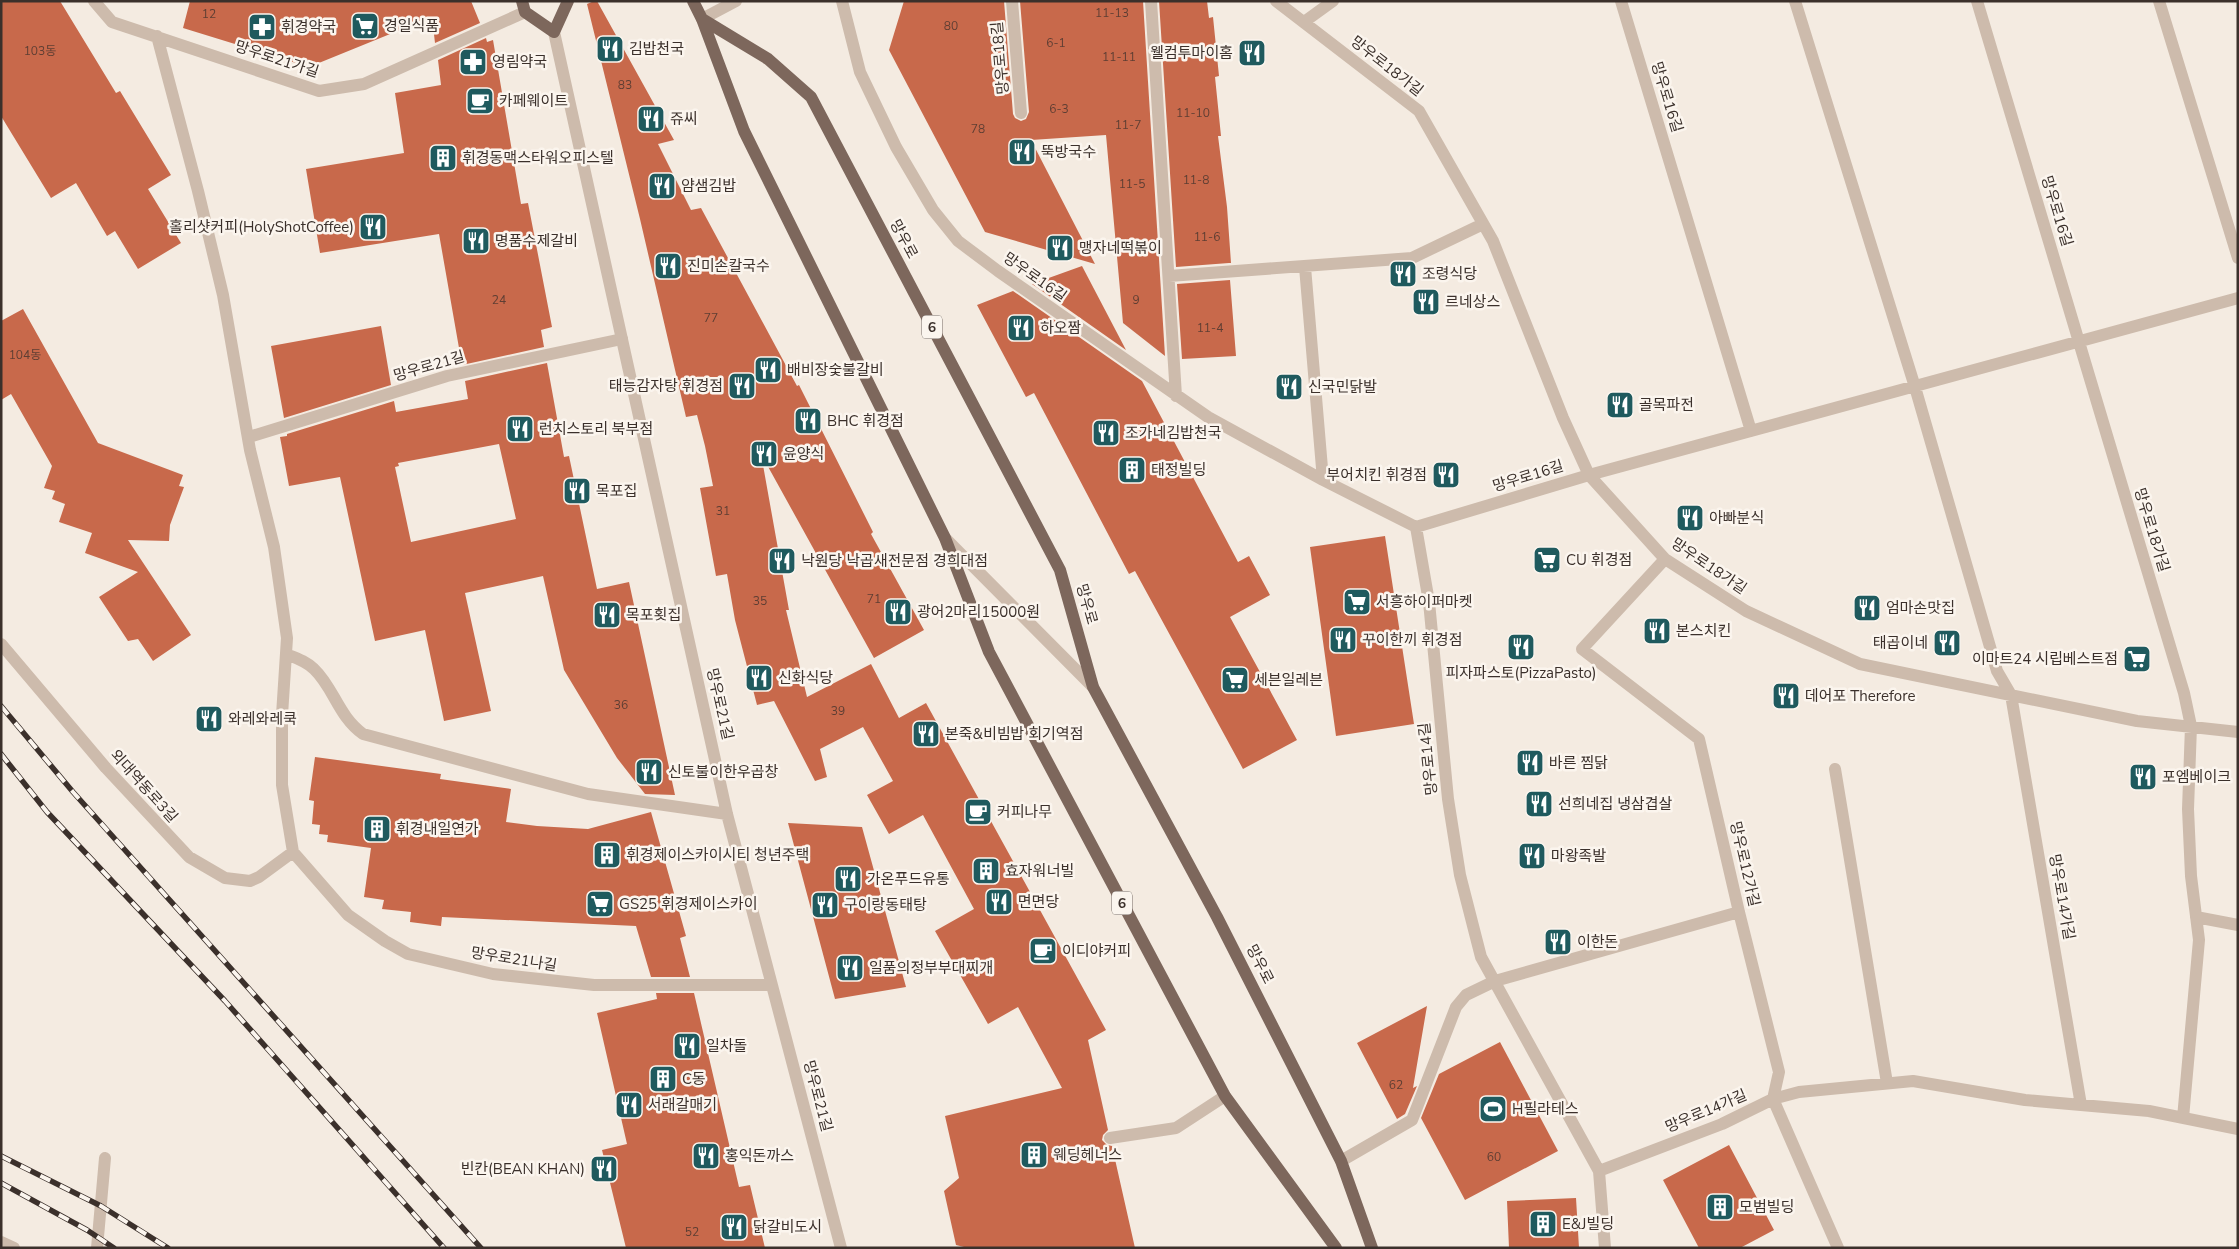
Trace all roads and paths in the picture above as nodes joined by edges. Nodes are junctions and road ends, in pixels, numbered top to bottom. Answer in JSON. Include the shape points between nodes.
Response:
{"nodes":[{"id":1,"x":94,"y":1,"type":"edge"},
{"id":2,"x":568,"y":1,"type":"edge"},
{"id":3,"x":693,"y":1,"type":"edge"},
{"id":4,"x":736,"y":1,"type":"edge"},
{"id":5,"x":842,"y":1,"type":"edge"},
{"id":6,"x":1012,"y":1,"type":"edge"},
{"id":7,"x":1151,"y":1,"type":"edge"},
{"id":8,"x":1276,"y":1,"type":"edge"},
{"id":9,"x":1333,"y":1,"type":"edge"},
{"id":10,"x":1621,"y":1,"type":"edge"},
{"id":11,"x":1795,"y":1,"type":"edge"},
{"id":12,"x":1977,"y":1,"type":"edge"},
{"id":13,"x":2159,"y":1,"type":"edge"},
{"id":14,"x":523,"y":7,"type":"edge"},
{"id":15,"x":702,"y":19,"type":"junction"},
{"id":16,"x":1304,"y":22,"type":"junction"},
{"id":17,"x":554,"y":32,"type":"junction"},
{"id":18,"x":157,"y":36,"type":"junction"},
{"id":19,"x":1021,"y":113,"type":"dead end"},
{"id":20,"x":1483,"y":224,"type":"junction"},
{"id":21,"x":2238,"y":258,"type":"edge"},
{"id":22,"x":1305,"y":267,"type":"junction"},
{"id":23,"x":1169,"y":276,"type":"junction"},
{"id":24,"x":2238,"y":298,"type":"edge"},
{"id":25,"x":622,"y":339,"type":"junction"},
{"id":26,"x":2080,"y":343,"type":"junction"},
{"id":27,"x":1915,"y":387,"type":"junction"},
{"id":28,"x":1176,"y":396,"type":"junction"},
{"id":29,"x":1751,"y":431,"type":"junction"},
{"id":30,"x":249,"y":437,"type":"junction"},
{"id":31,"x":1589,"y":475,"type":"junction"},
{"id":32,"x":1323,"y":480,"type":"junction"},
{"id":33,"x":1416,"y":527,"type":"junction"},
{"id":34,"x":945,"y":538,"type":"junction"},
{"id":35,"x":1665,"y":560,"type":"junction"},
{"id":36,"x":1,"y":644,"type":"edge"},
{"id":37,"x":286,"y":654,"type":"junction"},
{"id":38,"x":1093,"y":686,"type":"junction"},
{"id":39,"x":2010,"y":695,"type":"junction"},
{"id":40,"x":2191,"y":726,"type":"junction"},
{"id":41,"x":2238,"y":732,"type":"edge"},
{"id":42,"x":1835,"y":769,"type":"dead end"},
{"id":43,"x":727,"y":814,"type":"junction"},
{"id":44,"x":293,"y":852,"type":"junction"},
{"id":45,"x":1739,"y":912,"type":"junction"},
{"id":46,"x":2196,"y":917,"type":"junction"},
{"id":47,"x":2238,"y":925,"type":"edge"},
{"id":48,"x":1495,"y":981,"type":"junction"},
{"id":49,"x":772,"y":985,"type":"junction"},
{"id":50,"x":1887,"y":1083,"type":"junction"},
{"id":51,"x":1225,"y":1096,"type":"junction"},
{"id":52,"x":1772,"y":1099,"type":"junction"},
{"id":53,"x":2082,"y":1105,"type":"junction"},
{"id":54,"x":2183,"y":1118,"type":"junction"},
{"id":55,"x":2238,"y":1129,"type":"edge"},
{"id":56,"x":1110,"y":1138,"type":"dead end"},
{"id":57,"x":105,"y":1158,"type":"dead end"},
{"id":58,"x":1341,"y":1161,"type":"junction"},
{"id":59,"x":1599,"y":1171,"type":"junction"},
{"id":60,"x":1,"y":1242,"type":"edge"},
{"id":61,"x":14,"y":1248,"type":"edge"},
{"id":62,"x":97,"y":1248,"type":"edge"},
{"id":63,"x":841,"y":1248,"type":"edge"},
{"id":64,"x":1336,"y":1248,"type":"edge"},
{"id":65,"x":1372,"y":1248,"type":"edge"},
{"id":66,"x":1605,"y":1248,"type":"edge"},
{"id":67,"x":1838,"y":1248,"type":"edge"}],
"edges":[{"from":1,"to":18,"type":"street","name":"망우로21가길","via":[[112,22]]},
{"from":2,"to":17,"type":"main road"},
{"from":3,"to":15,"type":"main road","number":"6"},
{"from":4,"to":15,"type":"street"},
{"from":5,"to":28,"type":"street","name":"망우로16길","via":[[860,72],[910,171],[933,210],[958,241]]},
{"from":6,"to":19,"type":"street","name":"망우로18길"},
{"from":7,"to":23,"type":"street"},
{"from":8,"to":16,"type":"street","name":"망우로18가길"},
{"from":9,"to":16,"type":"street"},
{"from":10,"to":29,"type":"street","name":"망우로16길"},
{"from":11,"to":27,"type":"street"},
{"from":12,"to":26,"type":"street","name":"망우로16길"},
{"from":13,"to":21,"type":"street"},
{"from":14,"to":17,"type":"main road"},
{"from":14,"to":18,"type":"street","name":"망우로21가길","via":[[364,84],[319,91]]},
{"from":15,"to":34,"type":"main road","number":"6","via":[[744,131]]},
{"from":15,"to":38,"type":"main road","name":"망우로","number":"6","via":[[768,59],[811,97],[1060,570]]},
{"from":16,"to":20,"type":"street","name":"망우로18가길","via":[[1419,111]]},
{"from":17,"to":25,"type":"street","name":"망우로21길"},
{"from":18,"to":30,"type":"street","via":[[223,295]]},
{"from":20,"to":22,"type":"street","via":[[1412,258]]},
{"from":20,"to":31,"type":"street","name":"망우로18가길","via":[[1493,241]]},
{"from":22,"to":23,"type":"street"},
{"from":22,"to":32,"type":"street"},
{"from":23,"to":28,"type":"street"},
{"from":24,"to":26,"type":"street","name":"망우로16길"},
{"from":25,"to":30,"type":"street","name":"망우로21길","via":[[447,376]]},
{"from":25,"to":43,"type":"street","name":"망우로21길"},
{"from":26,"to":27,"type":"street","name":"망우로16길"},
{"from":26,"to":40,"type":"street","name":"망우로18가길"},
{"from":27,"to":29,"type":"street","name":"망우로16길"},
{"from":27,"to":39,"type":"street","via":[[1997,671]]},
{"from":28,"to":32,"type":"street","name":"망우로16길"},
{"from":29,"to":31,"type":"street","name":"망우로16길"},
{"from":30,"to":37,"type":"street","via":[[274,548],[288,638]]},
{"from":31,"to":33,"type":"street","name":"망우로16길"},
{"from":31,"to":35,"type":"street","name":"망우로18가길"},
{"from":32,"to":33,"type":"street","name":"망우로16길"},
{"from":33,"to":48,"type":"street","name":"망우로14길","via":[[1429,602],[1448,798],[1460,875],[1481,958]]},
{"from":34,"to":38,"type":"street"},
{"from":34,"to":51,"type":"main road","number":"6","via":[[989,652]]},
{"from":35,"to":39,"type":"street","name":"망우로18가길","via":[[1746,611],[1860,664]]},
{"from":35,"to":45,"type":"street","name":"망우로12가길","via":[[1582,649],[1700,739]]},
{"from":36,"to":44,"type":"street","name":"외대역동로3길","via":[[106,768],[188,857],[225,878],[250,881]]},
{"from":37,"to":43,"type":"street","via":[[306,662],[315,670],[350,724],[364,734],[588,794]]},
{"from":37,"to":44,"type":"street","via":[[282,785]]},
{"from":38,"to":58,"type":"main road","name":"망우로","number":"6","via":[[1217,917]]},
{"from":39,"to":40,"type":"street","name":"망우로18가길","via":[[2137,721]]},
{"from":39,"to":53,"type":"street","name":"망우로14가길"},
{"from":40,"to":41,"type":"street","name":"망우로18가길"},
{"from":40,"to":46,"type":"street","via":[[2188,809]]},
{"from":42,"to":50,"type":"street"},
{"from":43,"to":49,"type":"street","name":"망우로21길"},
{"from":44,"to":49,"type":"street","name":"망우로21나길","via":[[348,915],[408,954],[493,974],[594,985]]},
{"from":45,"to":48,"type":"street"},
{"from":45,"to":52,"type":"street","name":"망우로12가길","via":[[1779,1072]]},
{"from":46,"to":47,"type":"street"},
{"from":46,"to":54,"type":"street","via":[[2199,940]]},
{"from":48,"to":58,"type":"street","via":[[1466,994],[1456,1006],[1412,1120]]},
{"from":48,"to":59,"type":"street","name":"망우로14길"},
{"from":49,"to":63,"type":"street","name":"망우로21길"},
{"from":50,"to":52,"type":"street","name":"망우로14가길","via":[[1799,1092]]},
{"from":50,"to":53,"type":"street","name":"망우로14가길","via":[[1913,1081],[2025,1100]]},
{"from":51,"to":56,"type":"street","via":[[1176,1128]]},
{"from":51,"to":64,"type":"main road","number":"6"},
{"from":52,"to":59,"type":"street","name":"망우로14가길","via":[[1722,1124]]},
{"from":52,"to":67,"type":"street"},
{"from":53,"to":54,"type":"street","name":"망우로14가길","via":[[2149,1111]]},
{"from":54,"to":55,"type":"street","name":"망우로14가길"},
{"from":57,"to":62,"type":"street"},
{"from":58,"to":65,"type":"main road","name":"망우로","number":"6"},
{"from":59,"to":66,"type":"street","name":"망우로14길"},
{"from":60,"to":61,"type":"street"}]}
